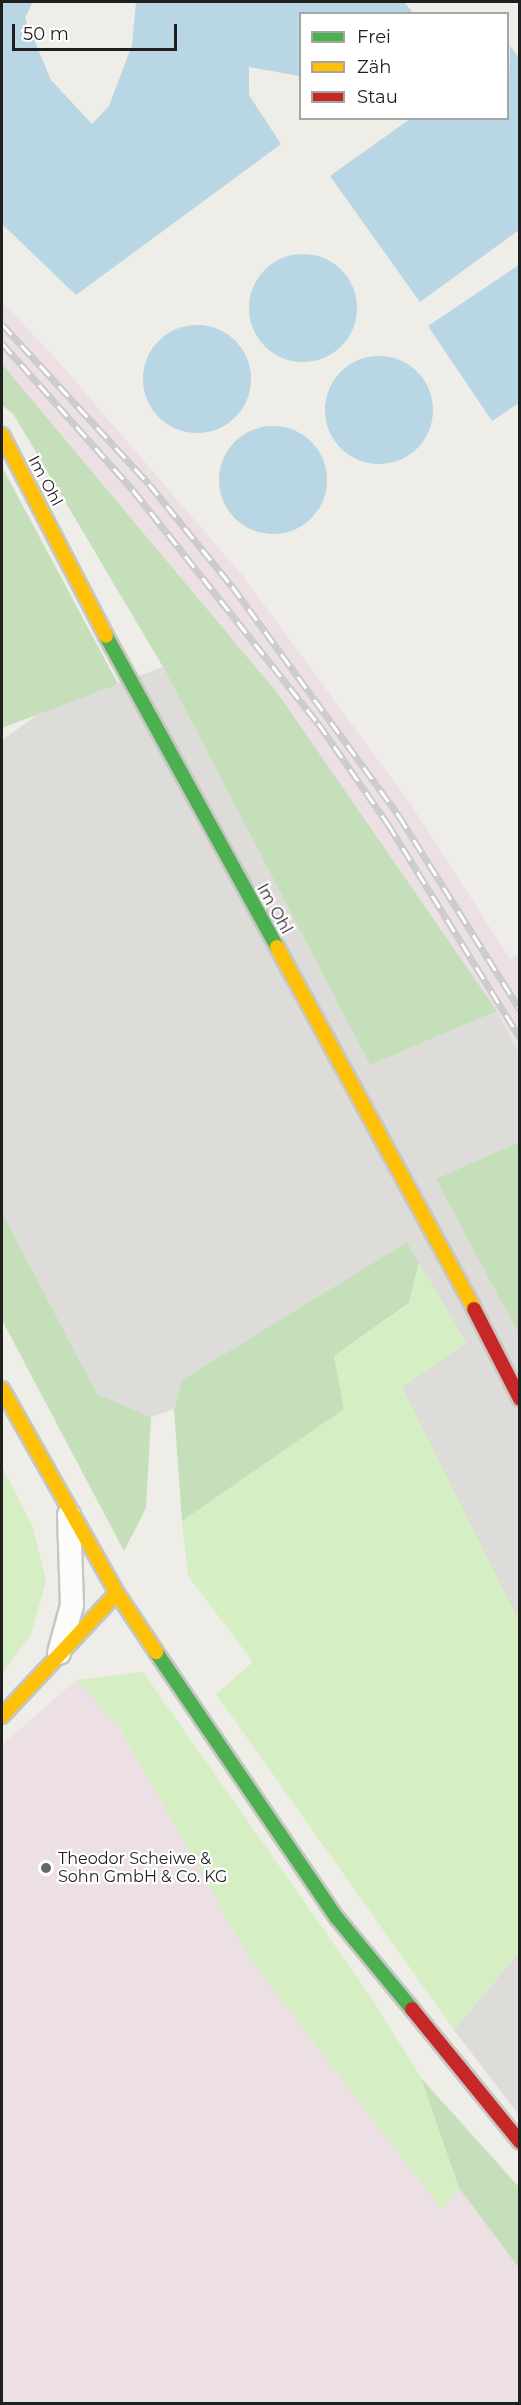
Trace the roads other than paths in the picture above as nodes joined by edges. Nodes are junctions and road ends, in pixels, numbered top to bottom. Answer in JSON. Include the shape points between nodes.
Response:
{"nodes":[{"id":1,"x":2,"y":435,"type":"edge"},
{"id":2,"x":2,"y":1389,"type":"edge"},
{"id":3,"x":519,"y":1399,"type":"edge"},
{"id":4,"x":69,"y":1507,"type":"junction"},
{"id":5,"x":117,"y":1593,"type":"junction"},
{"id":6,"x":59,"y":1653,"type":"junction"},
{"id":7,"x":2,"y":1716,"type":"edge"},
{"id":8,"x":519,"y":2142,"type":"edge"}],
"edges":[{"from":1,"to":3,"type":"street","name":"Im Ohl","via":[[112,646],[428,1220]]},
{"from":2,"to":4,"type":"street"},
{"from":4,"to":5,"type":"street"},
{"from":4,"to":6,"type":"street","via":[[72,1605]]},
{"from":5,"to":6,"type":"street"},
{"from":5,"to":8,"type":"street","via":[[337,1918]]},
{"from":6,"to":7,"type":"street"}]}
